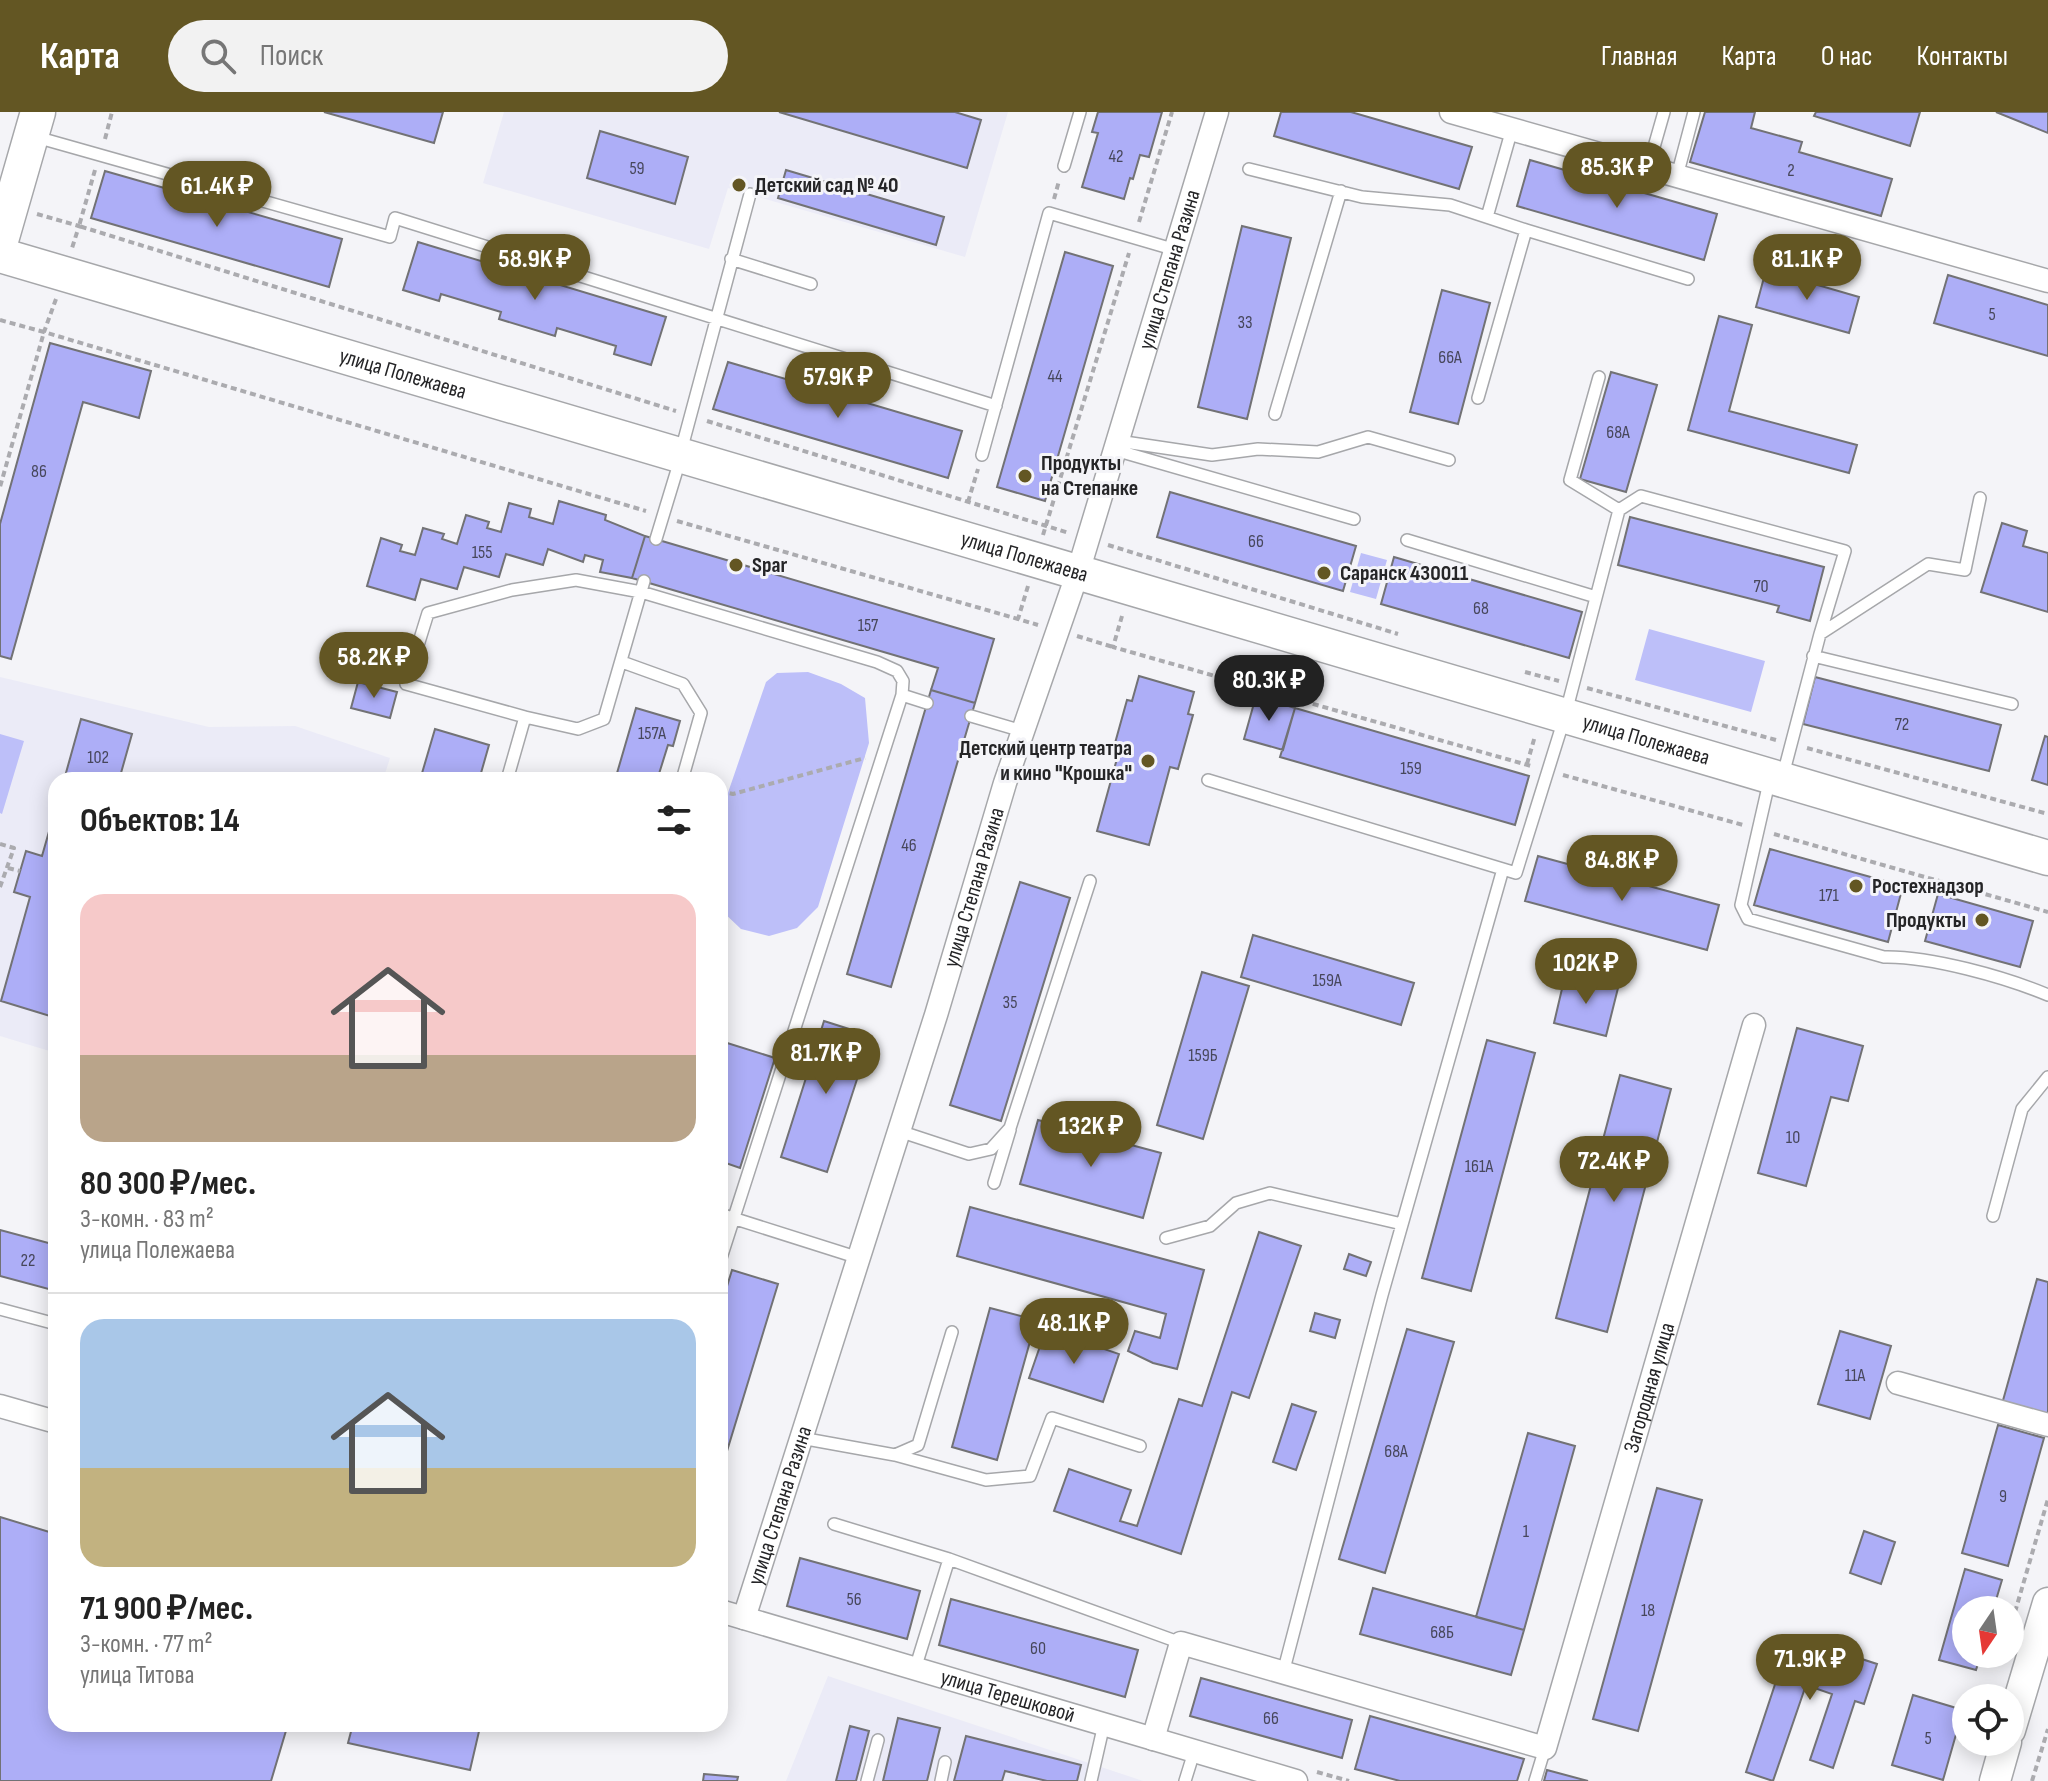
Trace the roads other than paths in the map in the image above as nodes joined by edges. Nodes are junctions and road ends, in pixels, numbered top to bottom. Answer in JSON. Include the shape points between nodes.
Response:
{"nodes":[{"id":1,"x":1080,"y":112,"type":"edge"},
{"id":2,"x":1217,"y":112,"type":"edge"},
{"id":3,"x":1451,"y":112,"type":"edge"},
{"id":4,"x":1664,"y":112,"type":"edge"},
{"id":5,"x":1694,"y":112,"type":"edge"},
{"id":6,"x":35,"y":124,"type":"edge"},
{"id":7,"x":1512,"y":129,"type":"junction"},
{"id":8,"x":1064,"y":166,"type":"road end"},
{"id":9,"x":1648,"y":168,"type":"junction"},
{"id":10,"x":1249,"y":169,"type":"dead end"},
{"id":11,"x":1677,"y":176,"type":"junction"},
{"id":12,"x":1341,"y":191,"type":"junction"},
{"id":13,"x":750,"y":194,"type":"dead end"},
{"id":14,"x":1487,"y":217,"type":"junction"},
{"id":15,"x":1526,"y":230,"type":"junction"},
{"id":16,"x":0,"y":244,"type":"edge"},
{"id":17,"x":1177,"y":250,"type":"junction"},
{"id":18,"x":0,"y":255,"type":"edge"},
{"id":19,"x":731,"y":259,"type":"junction"},
{"id":20,"x":1688,"y":279,"type":"dead end"},
{"id":21,"x":2048,"y":281,"type":"edge"},
{"id":22,"x":811,"y":284,"type":"dead end"},
{"id":23,"x":714,"y":318,"type":"junction"},
{"id":24,"x":1599,"y":377,"type":"dead end"},
{"id":25,"x":1478,"y":398,"type":"dead end"},
{"id":26,"x":996,"y":406,"type":"junction"},
{"id":27,"x":1275,"y":414,"type":"dead end"},
{"id":28,"x":1116,"y":446,"type":"junction"},
{"id":29,"x":680,"y":455,"type":"junction"},
{"id":30,"x":982,"y":455,"type":"road end"},
{"id":31,"x":1449,"y":460,"type":"dead end"},
{"id":32,"x":1980,"y":498,"type":"dead end"},
{"id":33,"x":1619,"y":510,"type":"junction"},
{"id":34,"x":1354,"y":519,"type":"dead end"},
{"id":35,"x":656,"y":539,"type":"dead end"},
{"id":36,"x":1407,"y":540,"type":"dead end"},
{"id":37,"x":1078,"y":572,"type":"junction"},
{"id":38,"x":642,"y":586,"type":"junction"},
{"id":39,"x":1596,"y":597,"type":"junction"},
{"id":40,"x":1820,"y":634,"type":"junction"},
{"id":41,"x":1813,"y":656,"type":"junction"},
{"id":42,"x":622,"y":662,"type":"junction"},
{"id":43,"x":902,"y":695,"type":"junction"},
{"id":44,"x":1569,"y":700,"type":"junction"},
{"id":45,"x":927,"y":703,"type":"dead end"},
{"id":46,"x":2012,"y":704,"type":"dead end"},
{"id":47,"x":971,"y":716,"type":"dead end"},
{"id":48,"x":525,"y":717,"type":"junction"},
{"id":49,"x":1022,"y":731,"type":"junction"},
{"id":50,"x":509,"y":772,"type":"edge"},
{"id":51,"x":684,"y":772,"type":"edge"},
{"id":52,"x":1776,"y":778,"type":"junction"},
{"id":53,"x":1208,"y":780,"type":"dead end"},
{"id":54,"x":2048,"y":858,"type":"edge"},
{"id":55,"x":1503,"y":869,"type":"junction"},
{"id":56,"x":1090,"y":881,"type":"dead end"},
{"id":57,"x":2048,"y":995,"type":"edge"},
{"id":58,"x":1754,"y":1025,"type":"dead end"},
{"id":59,"x":2048,"y":1075,"type":"edge"},
{"id":60,"x":1010,"y":1128,"type":"junction"},
{"id":61,"x":899,"y":1131,"type":"junction"},
{"id":62,"x":994,"y":1183,"type":"dead end"},
{"id":63,"x":728,"y":1216,"type":"edge"},
{"id":64,"x":1993,"y":1216,"type":"dead end"},
{"id":65,"x":734,"y":1218,"type":"junction"},
{"id":66,"x":1402,"y":1224,"type":"junction"},
{"id":67,"x":728,"y":1236,"type":"edge"},
{"id":68,"x":1166,"y":1238,"type":"dead end"},
{"id":69,"x":859,"y":1258,"type":"junction"},
{"id":70,"x":0,"y":1309,"type":"edge"},
{"id":71,"x":48,"y":1322,"type":"edge"},
{"id":72,"x":952,"y":1332,"type":"dead end"},
{"id":73,"x":1898,"y":1383,"type":"dead end"},
{"id":74,"x":0,"y":1406,"type":"edge"},
{"id":75,"x":48,"y":1420,"type":"edge"},
{"id":76,"x":2048,"y":1425,"type":"edge"},
{"id":77,"x":801,"y":1438,"type":"junction"},
{"id":78,"x":1140,"y":1446,"type":"dead end"},
{"id":79,"x":895,"y":1455,"type":"junction"},
{"id":80,"x":834,"y":1524,"type":"dead end"},
{"id":81,"x":949,"y":1559,"type":"junction"},
{"id":82,"x":2048,"y":1603,"type":"edge"},
{"id":83,"x":728,"y":1613,"type":"edge"},
{"id":84,"x":744,"y":1618,"type":"junction"},
{"id":85,"x":1181,"y":1643,"type":"junction"},
{"id":86,"x":915,"y":1669,"type":"junction"},
{"id":87,"x":1283,"y":1673,"type":"junction"},
{"id":88,"x":2024,"y":1684,"type":"edge"},
{"id":89,"x":1104,"y":1724,"type":"junction"},
{"id":90,"x":1153,"y":1739,"type":"junction"},
{"id":91,"x":878,"y":1740,"type":"dead end"},
{"id":92,"x":1545,"y":1748,"type":"junction"},
{"id":93,"x":1194,"y":1752,"type":"junction"},
{"id":94,"x":2002,"y":1756,"type":"edge"},
{"id":95,"x":945,"y":1762,"type":"dead end"},
{"id":96,"x":1285,"y":1779,"type":"edge"},
{"id":97,"x":867,"y":1781,"type":"edge"},
{"id":98,"x":941,"y":1781,"type":"edge"},
{"id":99,"x":1091,"y":1781,"type":"edge"},
{"id":100,"x":1185,"y":1781,"type":"edge"},
{"id":101,"x":1535,"y":1781,"type":"edge"},
{"id":102,"x":1995,"y":1781,"type":"edge"}],
"edges":[{"from":1,"to":8,"type":"lane"},
{"from":2,"to":17,"type":"street","name":"улица Степана Разина"},
{"from":3,"to":7,"type":"street"},
{"from":4,"to":9,"type":"lane"},
{"from":5,"to":11,"type":"lane"},
{"from":6,"to":16,"type":"main road"},
{"from":6,"to":23,"type":"lane","via":[[390,237],[395,218]]},
{"from":7,"to":9,"type":"street"},
{"from":7,"to":14,"type":"lane"},
{"from":9,"to":11,"type":"street"},
{"from":10,"to":12,"type":"lane"},
{"from":11,"to":21,"type":"street"},
{"from":12,"to":14,"type":"lane","via":[[1450,205]]},
{"from":12,"to":27,"type":"lane"},
{"from":13,"to":19,"type":"lane"},
{"from":14,"to":15,"type":"lane"},
{"from":15,"to":20,"type":"lane"},
{"from":15,"to":25,"type":"lane"},
{"from":17,"to":26,"type":"lane","via":[[1049,213]]},
{"from":17,"to":28,"type":"street","name":"улица Степана Разина"},
{"from":18,"to":29,"type":"main road","name":"улица Полежаева"},
{"from":19,"to":22,"type":"lane"},
{"from":19,"to":23,"type":"lane"},
{"from":23,"to":26,"type":"lane"},
{"from":23,"to":29,"type":"lane"},
{"from":24,"to":33,"type":"lane","via":[[1570,480]]},
{"from":26,"to":30,"type":"lane"},
{"from":28,"to":31,"type":"lane","via":[[1212,455],[1258,449],[1318,452],[1368,437]]},
{"from":28,"to":34,"type":"lane"},
{"from":28,"to":37,"type":"street","name":"улица Степана Разина"},
{"from":29,"to":35,"type":"lane"},
{"from":29,"to":37,"type":"main road","name":"улица Полежаева"},
{"from":32,"to":40,"type":"lane","via":[[1965,570],[1928,564]]},
{"from":33,"to":39,"type":"lane"},
{"from":33,"to":40,"type":"lane","via":[[1641,496],[1845,551]]},
{"from":36,"to":39,"type":"lane"},
{"from":37,"to":44,"type":"main road","name":"улица Полежаева","via":[[1135,572]]},
{"from":37,"to":49,"type":"street","name":"улица Степана Разина"},
{"from":38,"to":42,"type":"lane"},
{"from":38,"to":43,"type":"lane","via":[[891,667],[901,675]]},
{"from":38,"to":48,"type":"lane","via":[[576,580],[512,590],[428,613],[406,684]]},
{"from":39,"to":44,"type":"lane"},
{"from":40,"to":41,"type":"lane"},
{"from":41,"to":46,"type":"lane"},
{"from":41,"to":52,"type":"lane"},
{"from":42,"to":48,"type":"lane","via":[[604,719],[578,729]]},
{"from":42,"to":51,"type":"lane","via":[[683,684],[701,713]]},
{"from":43,"to":45,"type":"lane"},
{"from":43,"to":65,"type":"lane"},
{"from":44,"to":52,"type":"main road","name":"улица Полежаева"},
{"from":44,"to":55,"type":"lane","via":[[1516,873]]},
{"from":47,"to":49,"type":"lane"},
{"from":48,"to":50,"type":"lane"},
{"from":49,"to":61,"type":"street","name":"улица Степана Разина"},
{"from":52,"to":54,"type":"main road","name":"улица Полежаева"},
{"from":52,"to":57,"type":"lane","via":[[1741,905],[1748,919],[1884,957],[1933,961]]},
{"from":53,"to":55,"type":"lane"},
{"from":55,"to":66,"type":"lane"},
{"from":56,"to":60,"type":"lane"},
{"from":58,"to":92,"type":"street","name":"Загородная улица"},
{"from":59,"to":64,"type":"lane","via":[[2022,1109]]},
{"from":60,"to":61,"type":"lane","via":[[991,1149],[969,1154]]},
{"from":60,"to":62,"type":"lane"},
{"from":61,"to":69,"type":"street","name":"улица Степана Разина"},
{"from":63,"to":65,"type":"lane"},
{"from":65,"to":67,"type":"lane"},
{"from":65,"to":69,"type":"lane"},
{"from":66,"to":68,"type":"lane","via":[[1270,1193],[1236,1203],[1210,1226]]},
{"from":66,"to":87,"type":"lane"},
{"from":69,"to":77,"type":"street","name":"улица Степана Разина"},
{"from":70,"to":71,"type":"lane"},
{"from":72,"to":79,"type":"lane","via":[[918,1445]]},
{"from":73,"to":76,"type":"street"},
{"from":74,"to":75,"type":"street"},
{"from":77,"to":79,"type":"lane"},
{"from":77,"to":84,"type":"street","name":"улица Степана Разина"},
{"from":78,"to":79,"type":"lane","via":[[1052,1418],[1030,1476],[986,1480]]},
{"from":80,"to":81,"type":"lane"},
{"from":81,"to":85,"type":"lane"},
{"from":81,"to":86,"type":"lane"},
{"from":82,"to":88,"type":"main road"},
{"from":83,"to":84,"type":"street","name":"улица Терешковой"},
{"from":84,"to":86,"type":"street","name":"улица Терешковой"},
{"from":85,"to":87,"type":"street"},
{"from":85,"to":90,"type":"street"},
{"from":86,"to":89,"type":"street","name":"улица Терешковой"},
{"from":87,"to":92,"type":"street"},
{"from":89,"to":90,"type":"street","name":"улица Терешковой"},
{"from":89,"to":99,"type":"lane"},
{"from":90,"to":93,"type":"street","name":"улица Терешковой"},
{"from":91,"to":97,"type":"lane"},
{"from":92,"to":101,"type":"lane","name":"Загородная улица"},
{"from":93,"to":96,"type":"street","name":"улица Терешковой"},
{"from":93,"to":100,"type":"lane"},
{"from":94,"to":102,"type":"main road"},
{"from":95,"to":98,"type":"lane"}]}
